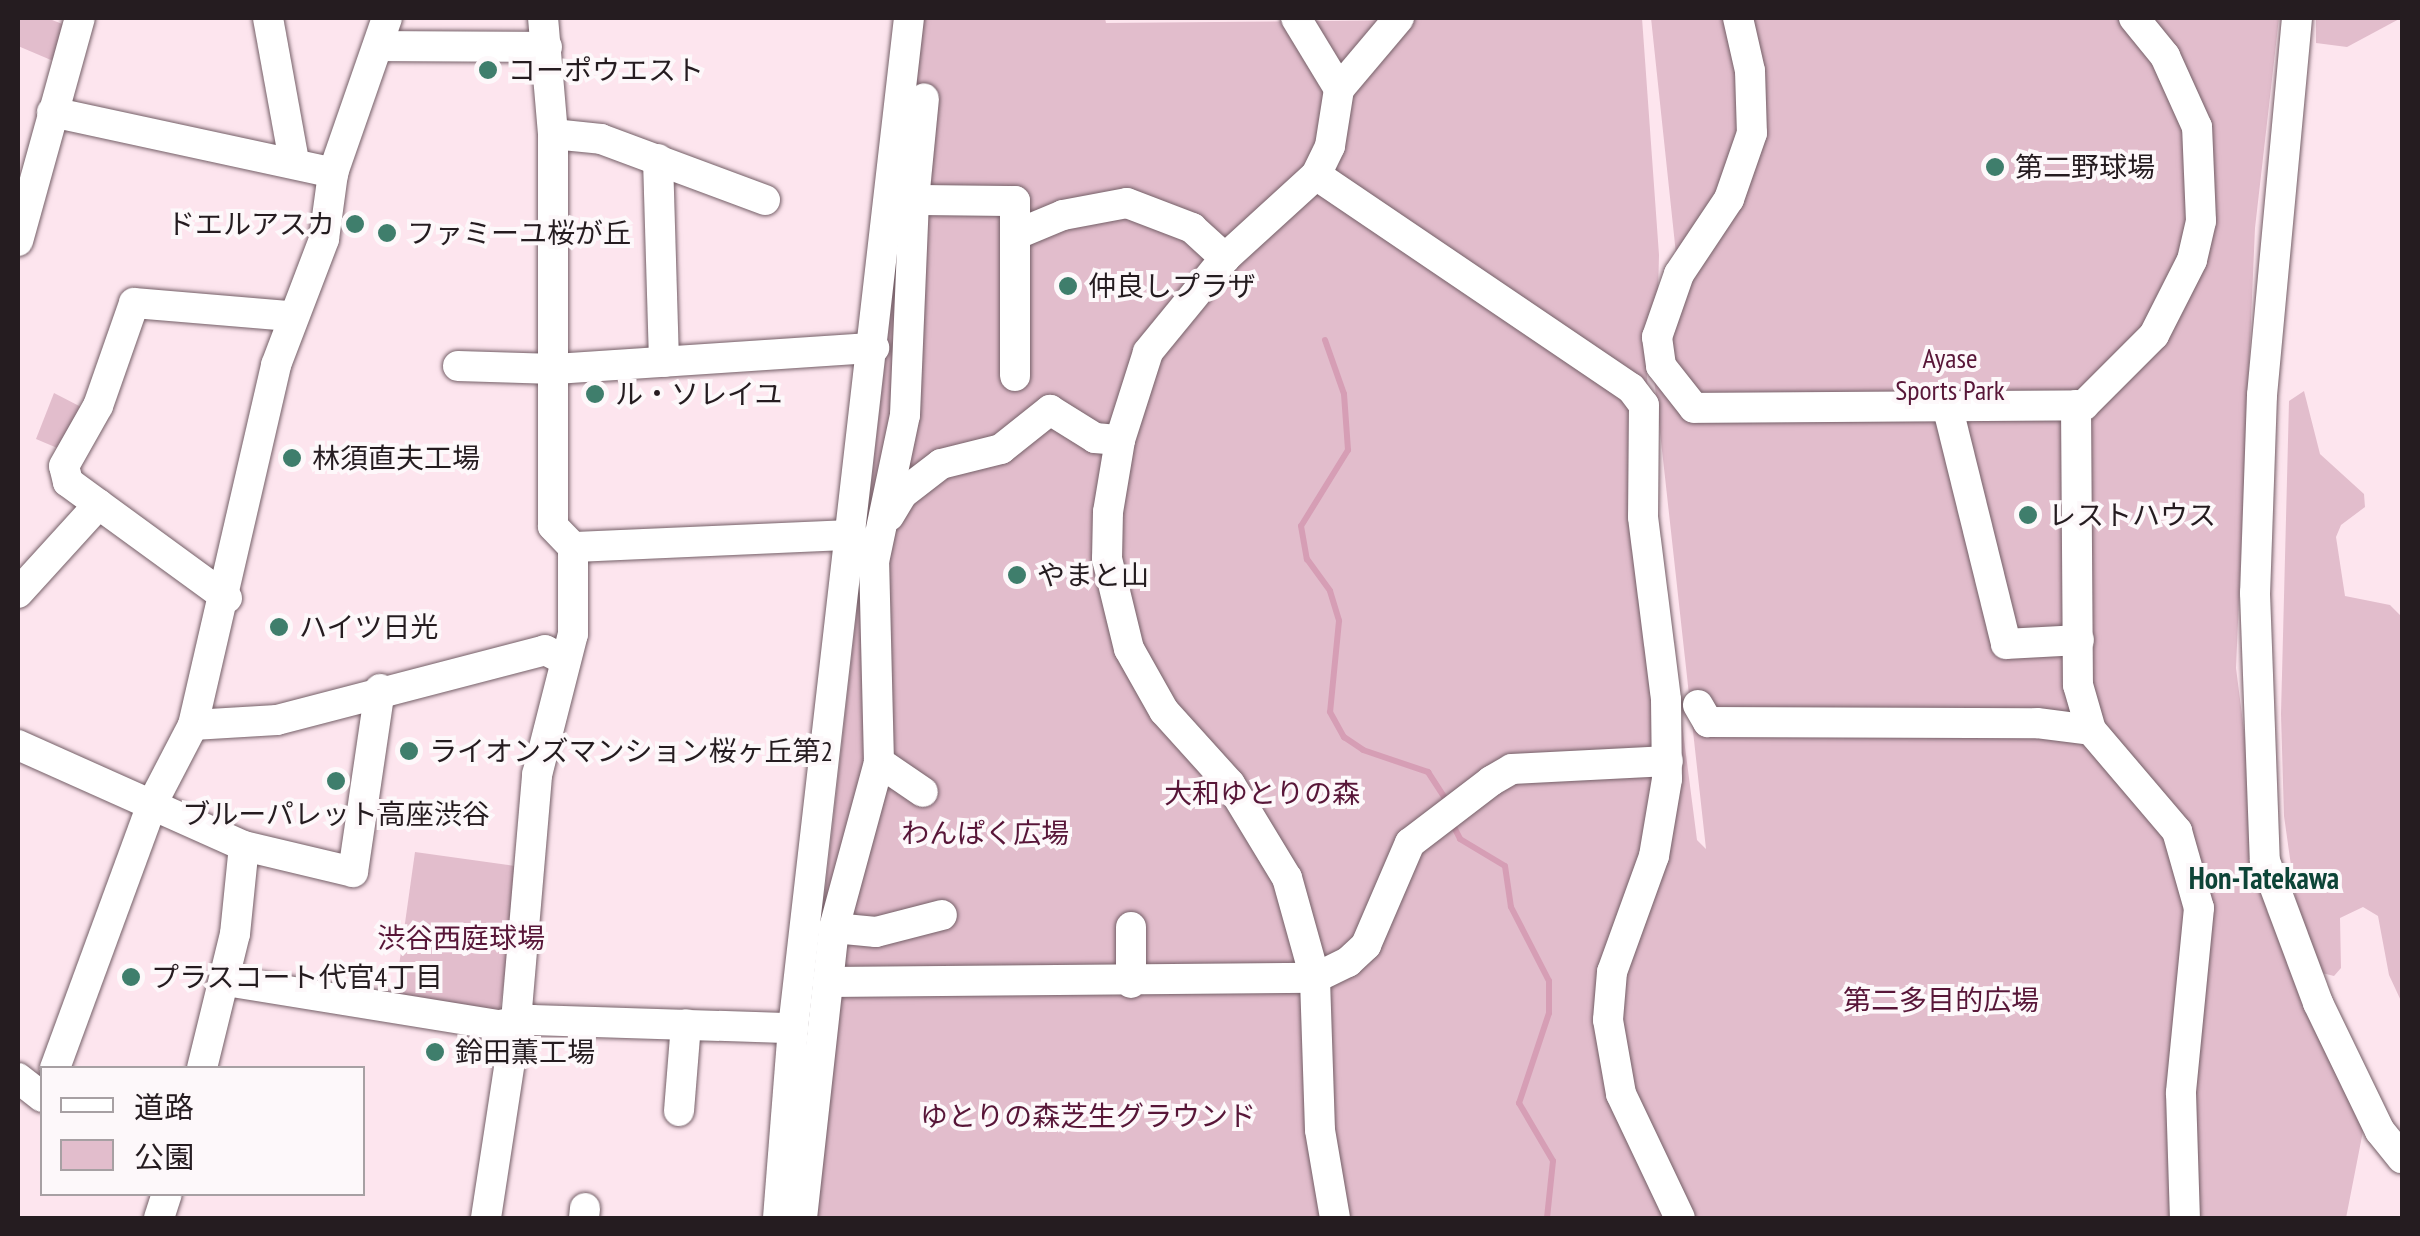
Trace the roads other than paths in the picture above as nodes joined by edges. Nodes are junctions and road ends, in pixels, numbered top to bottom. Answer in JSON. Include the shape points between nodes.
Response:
{"nodes":[{"id":1,"x":80,"y":18,"type":"edge"},
{"id":2,"x":268,"y":18,"type":"edge"},
{"id":3,"x":909,"y":18,"type":"edge"},
{"id":4,"x":1296,"y":18,"type":"edge"},
{"id":5,"x":1399,"y":18,"type":"edge"},
{"id":6,"x":2297,"y":18,"type":"edge"},
{"id":7,"x":1742,"y":19,"type":"edge"},
{"id":8,"x":2144,"y":21,"type":"edge"},
{"id":9,"x":384,"y":32,"type":"edge"},
{"id":10,"x":545,"y":32,"type":"edge"},
{"id":11,"x":928,"y":46,"type":"dead end"},
{"id":12,"x":1340,"y":89,"type":"junction"},
{"id":13,"x":52,"y":112,"type":"junction"},
{"id":14,"x":553,"y":134,"type":"junction"},
{"id":15,"x":658,"y":159,"type":"junction"},
{"id":16,"x":294,"y":161,"type":"junction"},
{"id":17,"x":334,"y":173,"type":"junction"},
{"id":18,"x":1316,"y":174,"type":"junction"},
{"id":19,"x":765,"y":200,"type":"dead end"},
{"id":20,"x":914,"y":200,"type":"junction"},
{"id":21,"x":1015,"y":235,"type":"junction"},
{"id":22,"x":18,"y":241,"type":"edge"},
{"id":23,"x":1225,"y":258,"type":"junction"},
{"id":24,"x":290,"y":316,"type":"junction"},
{"id":25,"x":874,"y":348,"type":"junction"},
{"id":26,"x":664,"y":362,"type":"junction"},
{"id":27,"x":458,"y":366,"type":"dead end"},
{"id":28,"x":555,"y":369,"type":"junction"},
{"id":29,"x":1015,"y":376,"type":"dead end"},
{"id":30,"x":1946,"y":404,"type":"junction"},
{"id":31,"x":2076,"y":405,"type":"junction"},
{"id":32,"x":1694,"y":408,"type":"junction"},
{"id":33,"x":1646,"y":416,"type":"junction"},
{"id":34,"x":1120,"y":440,"type":"junction"},
{"id":35,"x":98,"y":504,"type":"junction"},
{"id":36,"x":868,"y":531,"type":"junction"},
{"id":37,"x":573,"y":548,"type":"junction"},
{"id":38,"x":18,"y":593,"type":"edge"},
{"id":39,"x":226,"y":598,"type":"junction"},
{"id":40,"x":2079,"y":640,"type":"junction"},
{"id":41,"x":563,"y":659,"type":"junction"},
{"id":42,"x":380,"y":688,"type":"junction"},
{"id":43,"x":1698,"y":705,"type":"dead end"},
{"id":44,"x":193,"y":724,"type":"junction"},
{"id":45,"x":2091,"y":730,"type":"junction"},
{"id":46,"x":18,"y":745,"type":"edge"},
{"id":47,"x":1668,"y":761,"type":"junction"},
{"id":48,"x":879,"y":762,"type":"junction"},
{"id":49,"x":923,"y":792,"type":"dead end"},
{"id":50,"x":153,"y":802,"type":"junction"},
{"id":51,"x":244,"y":846,"type":"junction"},
{"id":52,"x":942,"y":915,"type":"dead end"},
{"id":53,"x":1132,"y":927,"type":"dead end"},
{"id":54,"x":834,"y":928,"type":"junction"},
{"id":55,"x":1315,"y":978,"type":"junction"},
{"id":56,"x":226,"y":980,"type":"junction"},
{"id":57,"x":828,"y":982,"type":"junction"},
{"id":58,"x":1130,"y":983,"type":"junction"},
{"id":59,"x":516,"y":1021,"type":"junction"},
{"id":60,"x":686,"y":1024,"type":"junction"},
{"id":61,"x":794,"y":1028,"type":"junction"},
{"id":62,"x":56,"y":1066,"type":"edge"},
{"id":63,"x":203,"y":1066,"type":"edge"},
{"id":64,"x":18,"y":1078,"type":"edge"},
{"id":65,"x":40,"y":1095,"type":"edge"},
{"id":66,"x":679,"y":1110,"type":"dead end"},
{"id":67,"x":2402,"y":1158,"type":"edge"},
{"id":68,"x":486,"y":1218,"type":"edge"},
{"id":69,"x":778,"y":1218,"type":"edge"},
{"id":70,"x":802,"y":1218,"type":"edge"},
{"id":71,"x":1335,"y":1218,"type":"edge"},
{"id":72,"x":1680,"y":1218,"type":"edge"},
{"id":73,"x":2184,"y":1218,"type":"edge"}],
"edges":[{"from":1,"to":13,"type":"street"},
{"from":2,"to":16,"type":"street"},
{"from":3,"to":25,"type":"street"},
{"from":4,"to":12,"type":"street"},
{"from":5,"to":12,"type":"street"},
{"from":6,"to":67,"type":"street","via":[[2264,377],[2254,593],[2265,861],[2318,1002],[2385,1140]]},
{"from":7,"to":32,"type":"street","via":[[1752,132],[1744,165],[1716,224],[1679,274],[1657,337],[1661,366]]},
{"from":8,"to":31,"type":"street","via":[[2197,127],[2201,221],[2192,260],[2154,335],[2115,387]]},
{"from":9,"to":10,"type":"street"},
{"from":9,"to":17,"type":"street"},
{"from":10,"to":14,"type":"street"},
{"from":11,"to":20,"type":"street"},
{"from":12,"to":18,"type":"street","via":[[1330,146]]},
{"from":13,"to":16,"type":"street"},
{"from":13,"to":22,"type":"street"},
{"from":14,"to":15,"type":"street","via":[[601,139]]},
{"from":14,"to":28,"type":"street"},
{"from":15,"to":19,"type":"street"},
{"from":15,"to":26,"type":"street"},
{"from":16,"to":17,"type":"street"},
{"from":17,"to":24,"type":"street","via":[[324,239]]},
{"from":18,"to":23,"type":"street"},
{"from":18,"to":33,"type":"street","via":[[1632,388]]},
{"from":20,"to":21,"type":"street","via":[[1015,201]]},
{"from":20,"to":36,"type":"street","via":[[906,415]]},
{"from":21,"to":23,"type":"street","via":[[1063,214],[1128,203],[1192,228]]},
{"from":21,"to":29,"type":"street"},
{"from":23,"to":34,"type":"street","via":[[1148,352]]},
{"from":24,"to":35,"type":"street","via":[[134,303],[98,406],[64,466],[68,482]]},
{"from":24,"to":39,"type":"street"},
{"from":25,"to":26,"type":"street"},
{"from":25,"to":36,"type":"street"},
{"from":26,"to":28,"type":"street"},
{"from":27,"to":28,"type":"street"},
{"from":28,"to":37,"type":"street","via":[[553,526]]},
{"from":30,"to":31,"type":"street"},
{"from":30,"to":32,"type":"street"},
{"from":30,"to":40,"type":"street","via":[[2006,644]]},
{"from":31,"to":40,"type":"street"},
{"from":32,"to":33,"type":"street"},
{"from":33,"to":47,"type":"street","via":[[1644,517]]},
{"from":34,"to":36,"type":"street","via":[[1095,438],[1050,410],[1001,449],[941,464]]},
{"from":34,"to":55,"type":"street","via":[[1107,559],[1130,649],[1164,711],[1230,784],[1263,834],[1287,878]]},
{"from":35,"to":38,"type":"street"},
{"from":35,"to":39,"type":"street"},
{"from":36,"to":37,"type":"street"},
{"from":36,"to":48,"type":"street"},
{"from":36,"to":61,"type":"street"},
{"from":37,"to":41,"type":"street","via":[[572,634]]},
{"from":39,"to":44,"type":"street"},
{"from":40,"to":45,"type":"street","via":[[2078,686]]},
{"from":41,"to":42,"type":"street","via":[[545,650]]},
{"from":41,"to":59,"type":"street","via":[[537,775]]},
{"from":42,"to":44,"type":"street","via":[[277,720]]},
{"from":42,"to":51,"type":"street","via":[[353,872]]},
{"from":43,"to":45,"type":"street","via":[[1708,722],[2037,723]]},
{"from":44,"to":50,"type":"street"},
{"from":45,"to":73,"type":"street","via":[[2162,807],[2193,872],[2199,939],[2184,1036]]},
{"from":46,"to":50,"type":"street"},
{"from":47,"to":55,"type":"street","via":[[1512,769],[1398,861],[1366,944]]},
{"from":47,"to":72,"type":"street","via":[[1662,824],[1619,946],[1608,1020],[1621,1094]]},
{"from":48,"to":49,"type":"street"},
{"from":48,"to":54,"type":"street"},
{"from":50,"to":51,"type":"street"},
{"from":50,"to":62,"type":"street"},
{"from":51,"to":56,"type":"street"},
{"from":52,"to":54,"type":"street","via":[[876,932]]},
{"from":53,"to":58,"type":"street"},
{"from":54,"to":57,"type":"street"},
{"from":55,"to":58,"type":"street"},
{"from":55,"to":71,"type":"street","via":[[1320,1130]]},
{"from":56,"to":59,"type":"street","via":[[499,1026]]},
{"from":56,"to":63,"type":"street"},
{"from":57,"to":58,"type":"street"},
{"from":57,"to":70,"type":"street"},
{"from":59,"to":60,"type":"street"},
{"from":59,"to":68,"type":"street"},
{"from":60,"to":61,"type":"street"},
{"from":60,"to":66,"type":"street"},
{"from":61,"to":69,"type":"street"},
{"from":64,"to":65,"type":"street"}]}
